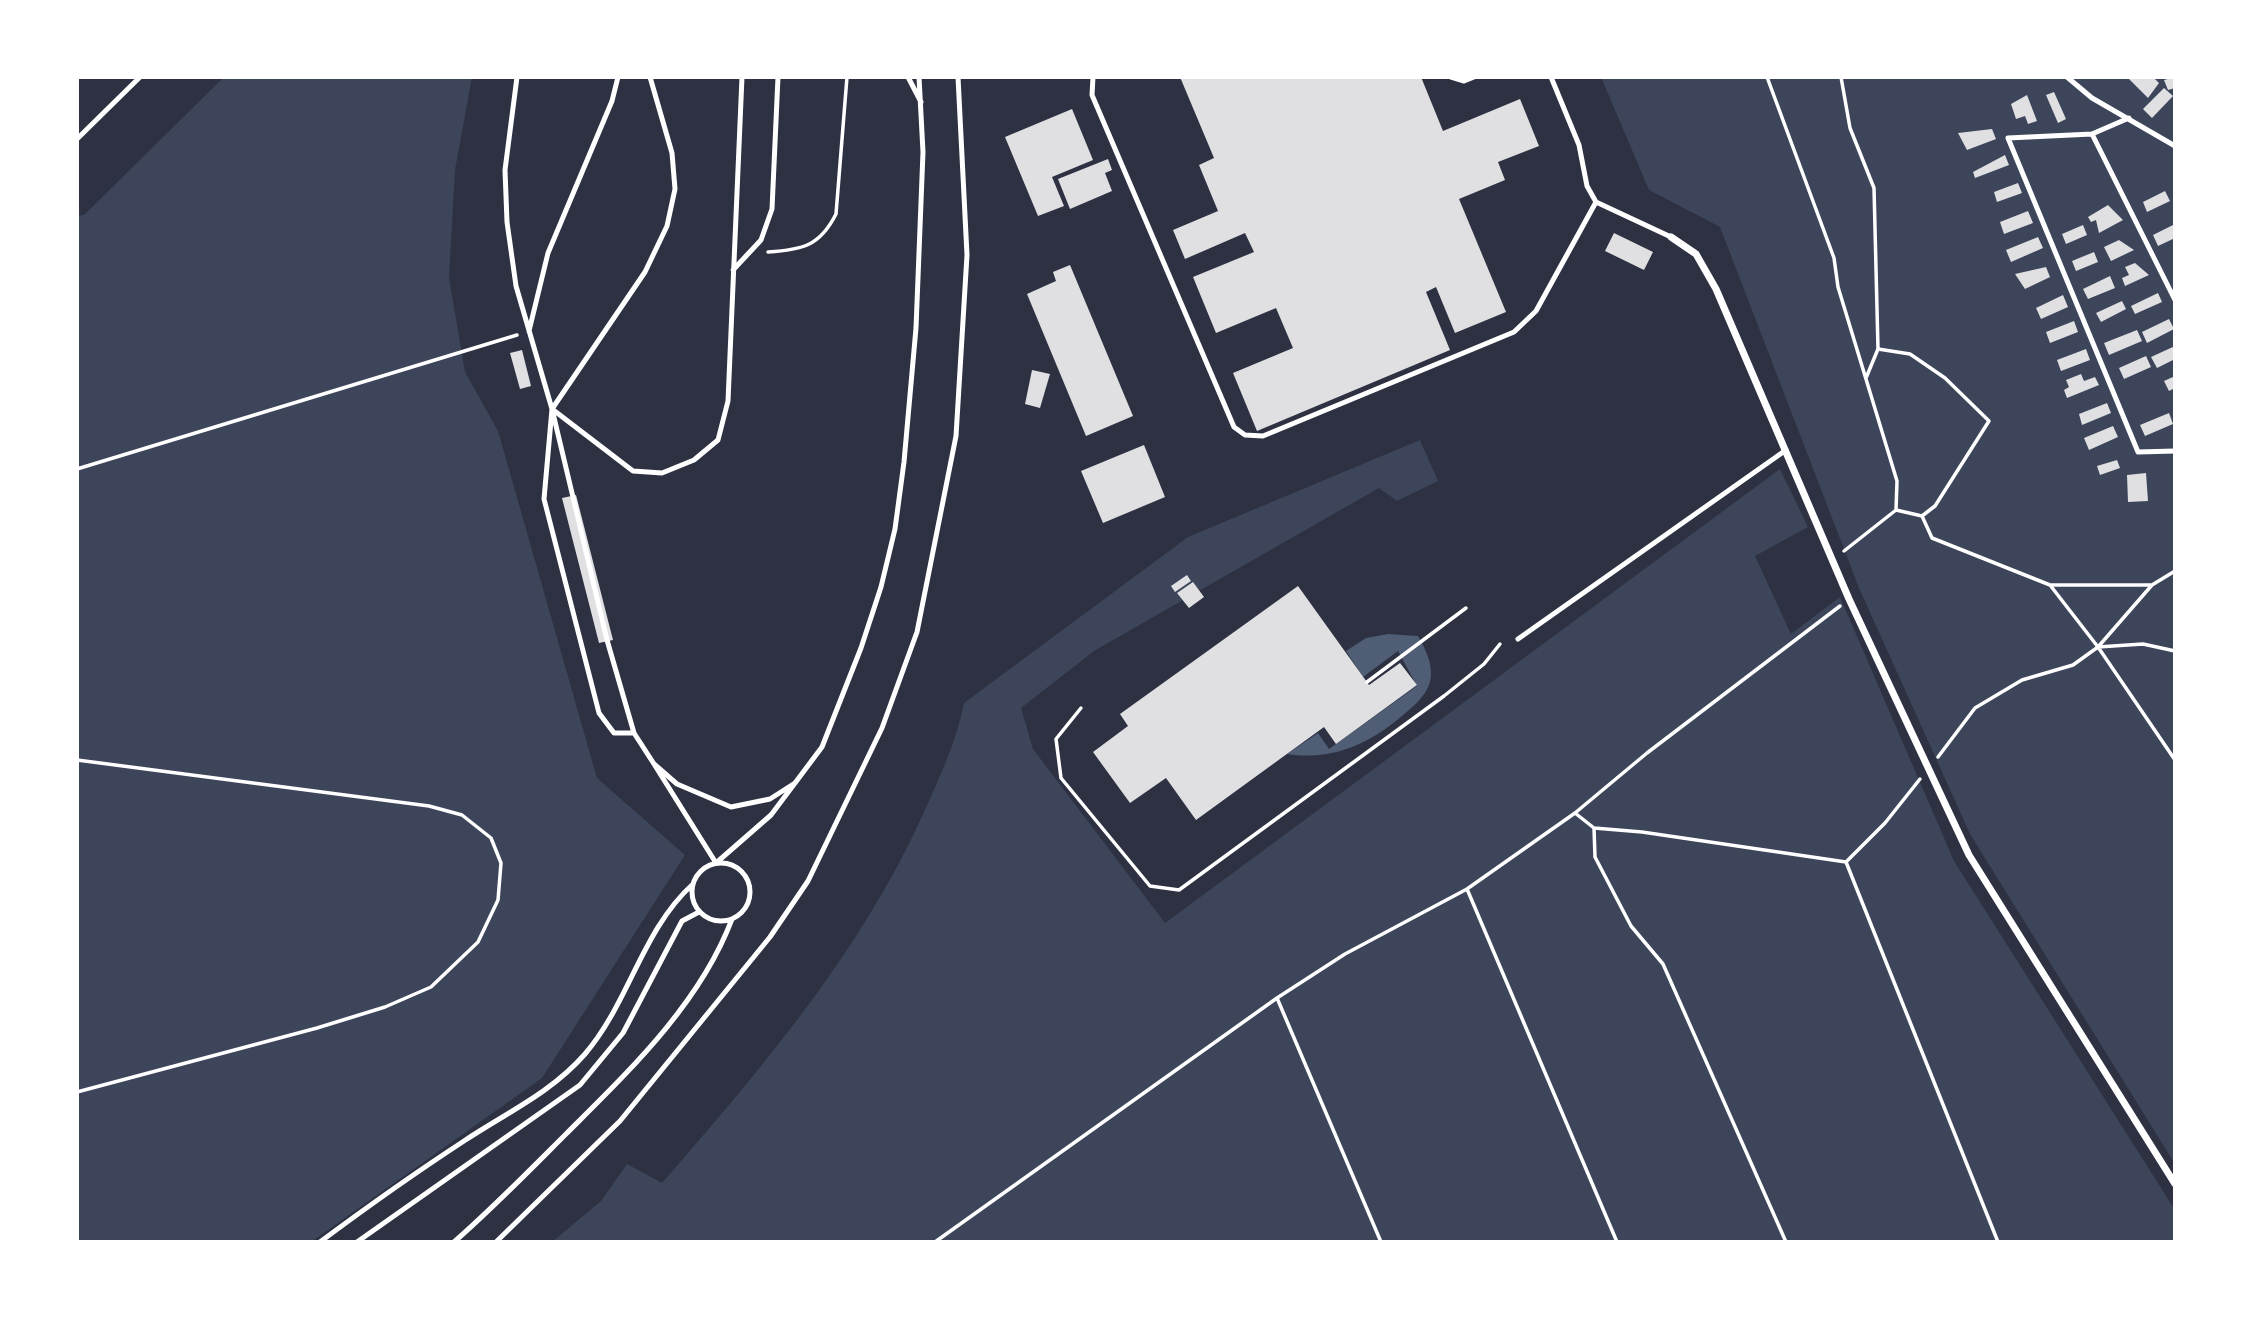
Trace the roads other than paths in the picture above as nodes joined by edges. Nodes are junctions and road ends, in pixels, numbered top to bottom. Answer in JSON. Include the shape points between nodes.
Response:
{"nodes":[{"id":1,"x":140,"y":77,"type":"edge"},
{"id":2,"x":516,"y":77,"type":"edge"},
{"id":3,"x":618,"y":77,"type":"edge"},
{"id":4,"x":650,"y":77,"type":"edge"},
{"id":5,"x":742,"y":77,"type":"edge"},
{"id":6,"x":778,"y":77,"type":"edge"},
{"id":7,"x":908,"y":77,"type":"edge"},
{"id":8,"x":919,"y":77,"type":"edge"},
{"id":9,"x":958,"y":77,"type":"edge"},
{"id":10,"x":1093,"y":77,"type":"edge"},
{"id":11,"x":1451,"y":77,"type":"edge"},
{"id":12,"x":1474,"y":77,"type":"edge"},
{"id":13,"x":1551,"y":77,"type":"edge"},
{"id":14,"x":2067,"y":77,"type":"edge"},
{"id":15,"x":922,"y":105,"type":"junction"},
{"id":16,"x":2129,"y":118,"type":"junction"},
{"id":17,"x":2092,"y":134,"type":"junction"},
{"id":18,"x":77,"y":139,"type":"edge"},
{"id":19,"x":2175,"y":146,"type":"edge"},
{"id":20,"x":1596,"y":202,"type":"junction"},
{"id":21,"x":1671,"y":237,"type":"joint"},
{"id":22,"x":733,"y":270,"type":"junction"},
{"id":23,"x":2175,"y":300,"type":"edge"},
{"id":24,"x":529,"y":331,"type":"junction"},
{"id":25,"x":552,"y":409,"type":"junction"},
{"id":26,"x":1786,"y":450,"type":"junction"},
{"id":27,"x":2175,"y":451,"type":"edge"},
{"id":28,"x":1518,"y":639,"type":"dead end"},
{"id":29,"x":634,"y":733,"type":"junction"},
{"id":30,"x":654,"y":764,"type":"junction"},
{"id":31,"x":800,"y":780,"type":"junction"},
{"id":32,"x":716,"y":863,"type":"junction"},
{"id":33,"x":693,"y":884,"type":"junction"},
{"id":34,"x":699,"y":912,"type":"junction"},
{"id":35,"x":732,"y":919,"type":"junction"},
{"id":36,"x":2175,"y":1184,"type":"edge"},
{"id":37,"x":320,"y":1242,"type":"edge"},
{"id":38,"x":357,"y":1242,"type":"edge"},
{"id":39,"x":454,"y":1242,"type":"edge"},
{"id":40,"x":496,"y":1242,"type":"edge"}],
"edges":[{"from":1,"to":18,"type":"lane"},
{"from":2,"to":24,"type":"lane","via":[[505,170],[507,222],[516,286]]},
{"from":3,"to":24,"type":"lane","via":[[548,253]]},
{"from":4,"to":25,"type":"lane","via":[[672,153],[675,189],[667,226],[645,272]]},
{"from":5,"to":22,"type":"lane"},
{"from":6,"to":22,"type":"lane","via":[[772,209],[761,240]]},
{"from":7,"to":15,"type":"lane"},
{"from":8,"to":15,"type":"lane"},
{"from":9,"to":40,"type":"lane","via":[[967,255],[956,436],[916,632],[882,728],[808,881],[770,937],[620,1121]]},
{"from":10,"to":20,"type":"lane","via":[[1092,95],[1234,427],[1245,435],[1264,436],[1514,332],[1536,311]]},
{"from":11,"to":12,"type":"lane","via":[[1464,81]]},
{"from":13,"to":20,"type":"lane"},
{"from":14,"to":16,"type":"lane","via":[[2092,98]]},
{"from":15,"to":31,"type":"lane","via":[[916,328],[895,529],[862,648],[822,747]]},
{"from":16,"to":17,"type":"lane"},
{"from":16,"to":19,"type":"lane"},
{"from":17,"to":23,"type":"lane"},
{"from":17,"to":27,"type":"lane","via":[[2008,138],[2138,452]]},
{"from":20,"to":21,"type":"lane"},
{"from":21,"to":26,"type":"street","via":[[1696,254],[1716,289]]},
{"from":22,"to":25,"type":"lane","via":[[728,401],[718,440],[694,460],[662,472],[634,471]]},
{"from":24,"to":25,"type":"lane"},
{"from":25,"to":29,"type":"lane"},
{"from":25,"to":29,"type":"lane","via":[[544,499],[599,713],[614,733]]},
{"from":26,"to":28,"type":"lane"},
{"from":26,"to":36,"type":"street","via":[[1849,599],[1969,855]]},
{"from":29,"to":30,"type":"lane"},
{"from":30,"to":31,"type":"lane","via":[[677,784],[732,807],[770,799]]},
{"from":30,"to":32,"type":"lane"},
{"from":31,"to":32,"type":"lane","via":[[771,815]]},
{"from":32,"to":33,"type":"lane","via":[[701,870]]},
{"from":32,"to":35,"type":"lane","via":[[734,866],[747,879],[747,907]]},
{"from":33,"to":34,"type":"lane"},
{"from":33,"to":37,"type":"lane","via":[[660,923],[587,1052],[562,1079],[437,1158]]},
{"from":34,"to":35,"type":"lane","via":[[715,921]]},
{"from":34,"to":38,"type":"lane","via":[[682,920],[623,1033],[580,1085]]},
{"from":35,"to":39,"type":"lane","via":[[705,974],[654,1044]]}]}
